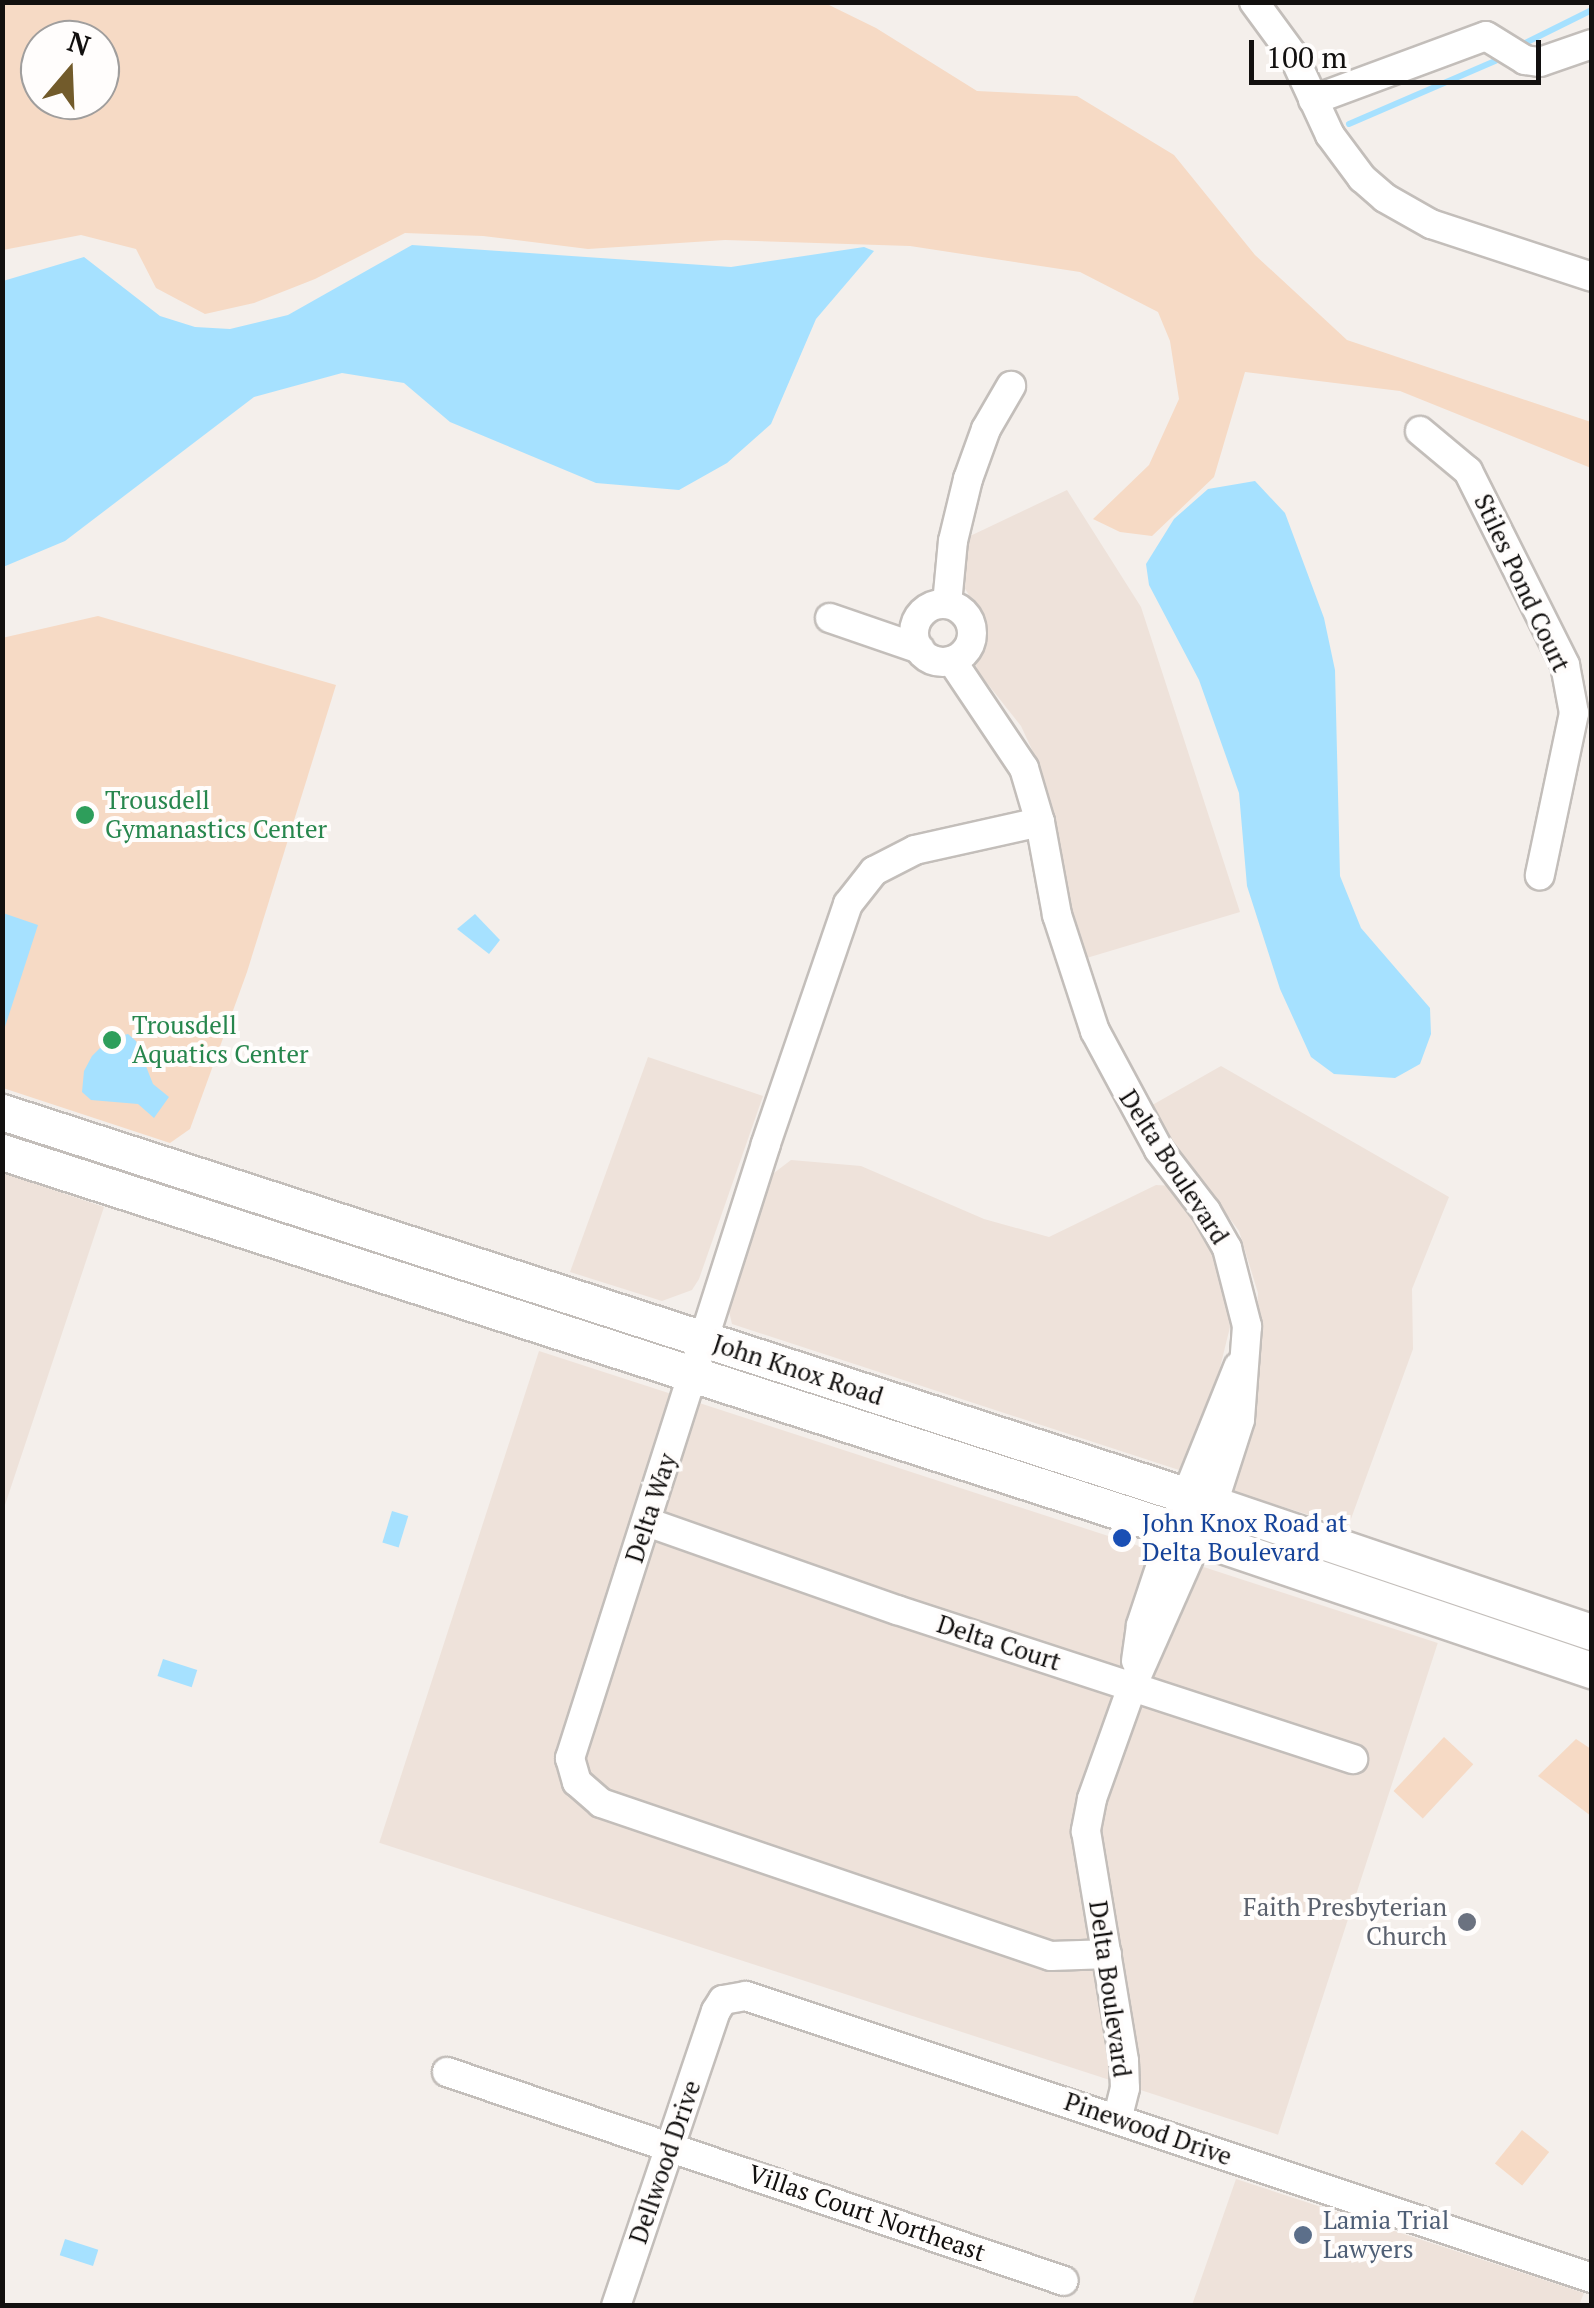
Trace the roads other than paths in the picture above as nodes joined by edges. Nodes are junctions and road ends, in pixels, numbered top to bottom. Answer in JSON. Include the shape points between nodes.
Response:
{"nodes":[{"id":1,"x":1254,"y":2,"type":"edge"},
{"id":2,"x":1592,"y":44,"type":"edge"},
{"id":3,"x":1313,"y":100,"type":"junction"},
{"id":4,"x":1592,"y":277,"type":"edge"},
{"id":5,"x":1011,"y":386,"type":"dead end"},
{"id":6,"x":1420,"y":431,"type":"dead end"},
{"id":7,"x":947,"y":604,"type":"junction"},
{"id":8,"x":830,"y":618,"type":"dead end"},
{"id":9,"x":920,"y":649,"type":"junction"},
{"id":10,"x":952,"y":661,"type":"junction"},
{"id":11,"x":1579,"y":681,"type":"edge"},
{"id":12,"x":1040,"y":822,"type":"junction"},
{"id":13,"x":1540,"y":875,"type":"dead end"},
{"id":14,"x":2,"y":1112,"type":"edge"},
{"id":15,"x":2,"y":1152,"type":"edge"},
{"id":16,"x":203,"y":1177,"type":"junction"},
{"id":17,"x":191,"y":1214,"type":"junction"},
{"id":18,"x":703,"y":1339,"type":"junction"},
{"id":19,"x":694,"y":1374,"type":"junction"},
{"id":20,"x":1200,"y":1500,"type":"junction"},
{"id":21,"x":647,"y":1522,"type":"junction"},
{"id":22,"x":1184,"y":1533,"type":"junction"},
{"id":23,"x":1592,"y":1632,"type":"edge"},
{"id":24,"x":1589,"y":1663,"type":"edge"},
{"id":25,"x":1132,"y":1687,"type":"junction"},
{"id":26,"x":1352,"y":1760,"type":"dead end"},
{"id":27,"x":1107,"y":1954,"type":"junction"},
{"id":28,"x":713,"y":2018,"type":"joint"},
{"id":29,"x":447,"y":2072,"type":"dead end"},
{"id":30,"x":1118,"y":2119,"type":"junction"},
{"id":31,"x":670,"y":2145,"type":"junction"},
{"id":32,"x":1592,"y":2278,"type":"edge"},
{"id":33,"x":1064,"y":2281,"type":"dead end"},
{"id":34,"x":616,"y":2306,"type":"edge"}],
"edges":[{"from":1,"to":3,"type":"street","via":[[1292,55]]},
{"from":2,"to":3,"type":"street","via":[[1540,62],[1524,60],[1486,36]]},
{"from":3,"to":4,"type":"street","via":[[1348,161],[1406,212]]},
{"from":5,"to":7,"type":"street","via":[[968,479]]},
{"from":6,"to":11,"type":"street","name":"Stiles Pond Court","via":[[1468,472]]},
{"from":7,"to":9,"type":"street","via":[[918,618]]},
{"from":7,"to":10,"type":"street","via":[[963,612],[972,634],[966,652]]},
{"from":8,"to":9,"type":"street"},
{"from":9,"to":10,"type":"street","via":[[938,662]]},
{"from":10,"to":12,"type":"street","name":"Delta Boulevard","via":[[1024,768]]},
{"from":11,"to":13,"type":"street","name":"Stiles Pond Court"},
{"from":12,"to":18,"type":"street","name":"Delta Way","via":[[914,850],[874,871],[848,904]]},
{"from":12,"to":20,"type":"street","name":"Delta Boulevard","via":[[1057,915],[1094,1031],[1159,1150],[1226,1248],[1247,1326],[1240,1420]]},
{"from":14,"to":16,"type":"main road","name":"John Knox Road"},
{"from":15,"to":17,"type":"main road","name":"John Knox Road"},
{"from":16,"to":17,"type":"main road"},
{"from":16,"to":18,"type":"main road","name":"John Knox Road"},
{"from":17,"to":19,"type":"main road","name":"John Knox Road"},
{"from":18,"to":19,"type":"street","name":"Delta Way"},
{"from":18,"to":20,"type":"main road","name":"John Knox Road"},
{"from":19,"to":21,"type":"street","name":"Delta Way"},
{"from":19,"to":22,"type":"main road","name":"John Knox Road"},
{"from":20,"to":22,"type":"street","name":"Delta Boulevard"},
{"from":20,"to":23,"type":"main road","name":"John Knox Road"},
{"from":21,"to":25,"type":"street","name":"Delta Court"},
{"from":21,"to":27,"type":"street","name":"Delta Way","via":[[572,1748],[572,1769],[584,1791],[601,1803],[1052,1956]]},
{"from":22,"to":24,"type":"main road","name":"John Knox Road"},
{"from":22,"to":25,"type":"street","name":"Delta Boulevard","via":[[1140,1625]]},
{"from":25,"to":26,"type":"street","name":"Delta Court"},
{"from":25,"to":27,"type":"street","name":"Delta Boulevard","via":[[1086,1830]]},
{"from":27,"to":30,"type":"street","name":"Delta Boulevard","via":[[1124,2061]]},
{"from":28,"to":30,"type":"street","name":"Pinewood Drive","via":[[724,2000],[746,1996]]},
{"from":28,"to":31,"type":"street","name":"Dellwood Drive"},
{"from":29,"to":31,"type":"street","name":"Villas Court Northeast"},
{"from":30,"to":32,"type":"street","name":"Pinewood Drive"},
{"from":31,"to":33,"type":"street","name":"Villas Court Northeast"},
{"from":31,"to":34,"type":"street","name":"Dellwood Drive"}]}
